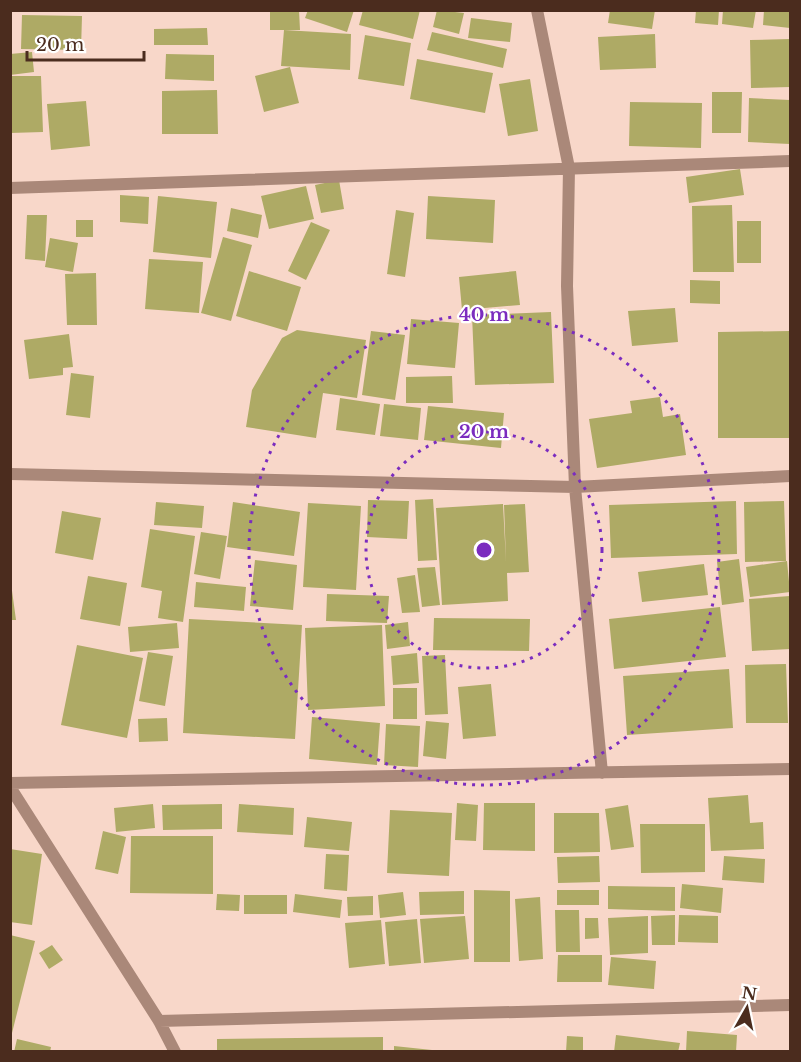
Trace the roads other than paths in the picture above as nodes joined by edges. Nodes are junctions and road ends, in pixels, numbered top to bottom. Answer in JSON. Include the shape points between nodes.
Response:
{"nodes":[{"id":1,"x":537,"y":10,"type":"edge"},
{"id":2,"x":790,"y":161,"type":"edge"},
{"id":3,"x":569,"y":168,"type":"junction"},
{"id":4,"x":10,"y":188,"type":"edge"},
{"id":5,"x":10,"y":474,"type":"edge"},
{"id":6,"x":790,"y":476,"type":"edge"},
{"id":7,"x":574,"y":487,"type":"junction"},
{"id":8,"x":790,"y":769,"type":"edge"},
{"id":9,"x":602,"y":773,"type":"junction"},
{"id":10,"x":10,"y":785,"type":"edge"},
{"id":11,"x":790,"y":1005,"type":"edge"},
{"id":12,"x":159,"y":1021,"type":"junction"},
{"id":13,"x":175,"y":1052,"type":"edge"}],
"edges":[{"from":1,"to":3,"type":"street"},
{"from":2,"to":3,"type":"street"},
{"from":3,"to":4,"type":"street"},
{"from":3,"to":7,"type":"street","via":[[567,286]]},
{"from":5,"to":7,"type":"street"},
{"from":6,"to":7,"type":"street"},
{"from":7,"to":9,"type":"street"},
{"from":8,"to":9,"type":"street"},
{"from":9,"to":10,"type":"street"},
{"from":10,"to":12,"type":"street"},
{"from":11,"to":12,"type":"street"},
{"from":12,"to":13,"type":"street"}]}
